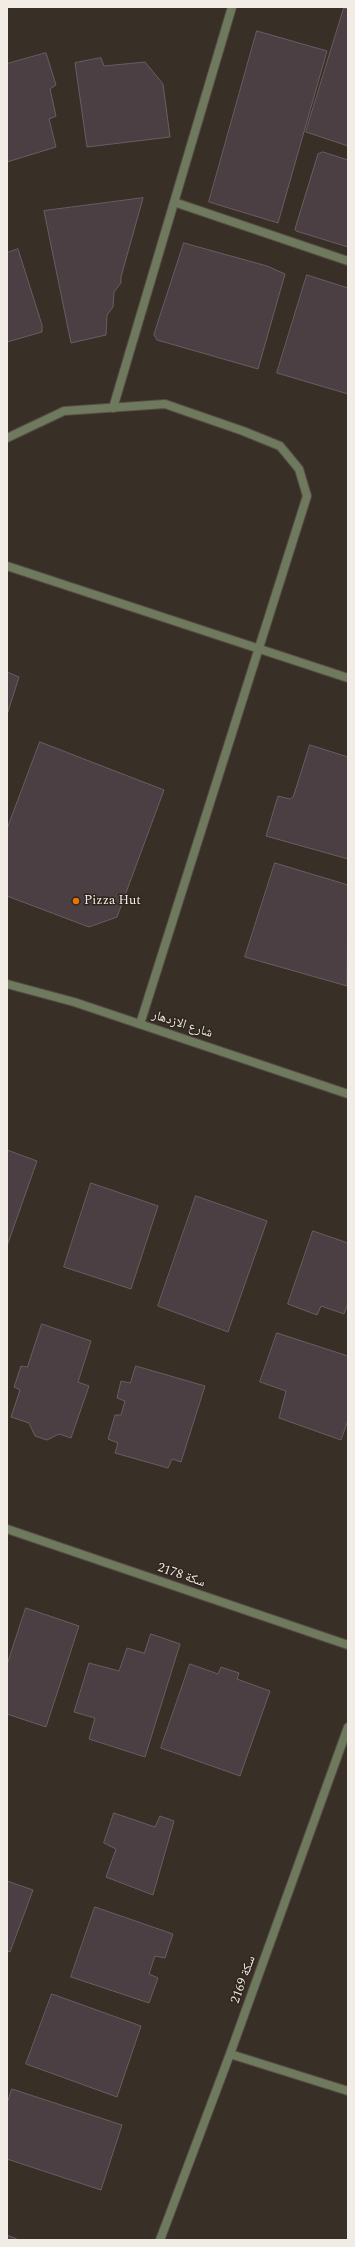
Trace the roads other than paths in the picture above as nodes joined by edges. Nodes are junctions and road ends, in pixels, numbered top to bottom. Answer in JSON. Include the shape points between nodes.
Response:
{"nodes":[{"id":1,"x":232,"y":7,"type":"edge"},
{"id":2,"x":174,"y":202,"type":"junction"},
{"id":3,"x":348,"y":261,"type":"edge"},
{"id":4,"x":113,"y":408,"type":"junction"},
{"id":5,"x":7,"y":438,"type":"edge"},
{"id":6,"x":7,"y":566,"type":"edge"},
{"id":7,"x":258,"y":650,"type":"junction"},
{"id":8,"x":348,"y":678,"type":"edge"},
{"id":9,"x":7,"y":984,"type":"edge"},
{"id":10,"x":140,"y":1024,"type":"junction"},
{"id":11,"x":348,"y":1094,"type":"edge"},
{"id":12,"x":7,"y":1529,"type":"edge"},
{"id":13,"x":348,"y":1645,"type":"edge"},
{"id":14,"x":348,"y":1727,"type":"edge"},
{"id":15,"x":230,"y":2054,"type":"junction"},
{"id":16,"x":348,"y":2091,"type":"edge"},
{"id":17,"x":160,"y":2240,"type":"edge"}],
"edges":[{"from":1,"to":2,"type":"street"},
{"from":2,"to":3,"type":"street"},
{"from":2,"to":4,"type":"street"},
{"from":4,"to":5,"type":"street","via":[[64,411]]},
{"from":4,"to":7,"type":"street","via":[[164,404],[280,446],[299,469],[307,496]]},
{"from":6,"to":7,"type":"street"},
{"from":7,"to":8,"type":"street"},
{"from":7,"to":10,"type":"street"},
{"from":9,"to":10,"type":"street","name":"شارع الازدهار","via":[[74,1002]]},
{"from":10,"to":11,"type":"street","name":"شارع الازدهار"},
{"from":12,"to":13,"type":"street","name":"سكة 2178"},
{"from":14,"to":15,"type":"street","name":"سكة 2169"},
{"from":15,"to":16,"type":"street"},
{"from":15,"to":17,"type":"street","name":"سكة 2169"}]}
